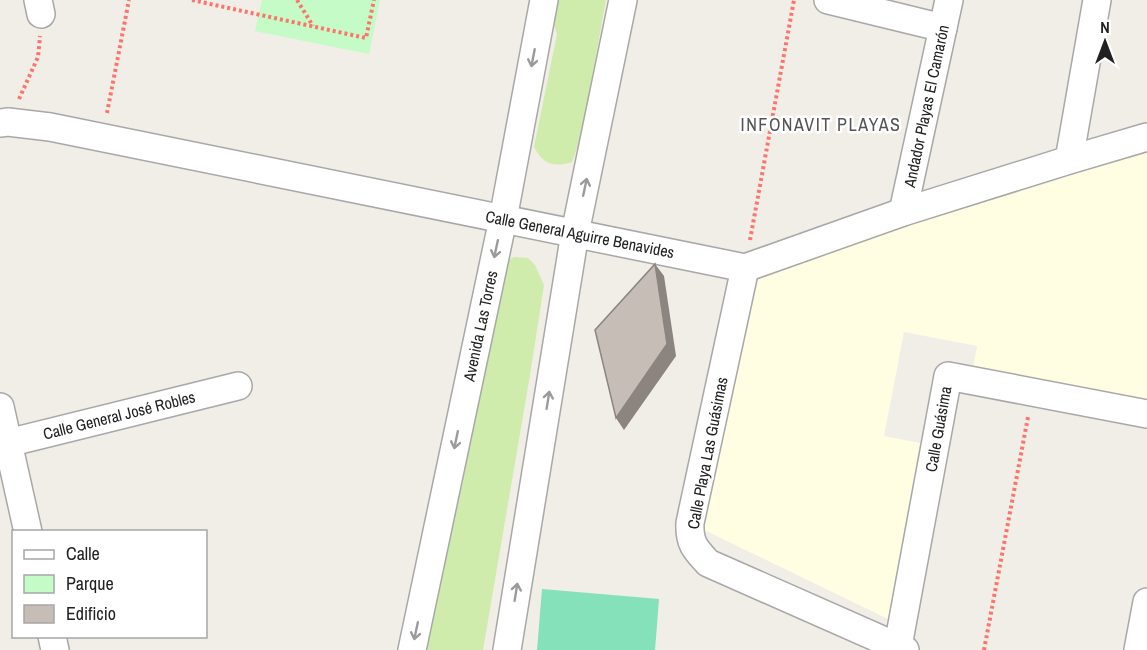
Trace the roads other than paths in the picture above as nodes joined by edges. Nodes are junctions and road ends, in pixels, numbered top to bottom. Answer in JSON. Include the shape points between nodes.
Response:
{"nodes":[{"id":1,"x":544,"y":0,"type":"edge"},
{"id":2,"x":623,"y":0,"type":"edge"},
{"id":3,"x":828,"y":0,"type":"edge"},
{"id":4,"x":949,"y":0,"type":"edge"},
{"id":5,"x":1097,"y":0,"type":"edge"},
{"id":6,"x":943,"y":28,"type":"junction"},
{"id":7,"x":4,"y":122,"type":"edge"},
{"id":8,"x":1147,"y":137,"type":"edge"},
{"id":9,"x":1068,"y":160,"type":"junction"},
{"id":10,"x":903,"y":212,"type":"junction"},
{"id":11,"x":503,"y":219,"type":"junction"},
{"id":12,"x":575,"y":233,"type":"junction"},
{"id":13,"x":745,"y":268,"type":"junction"},
{"id":14,"x":238,"y":386,"type":"dead end"},
{"id":15,"x":0,"y":407,"type":"edge"},
{"id":16,"x":1147,"y":414,"type":"edge"},
{"id":17,"x":4,"y":444,"type":"edge"},
{"id":18,"x":28,"y":530,"type":"edge"},
{"id":19,"x":1147,"y":602,"type":"edge"},
{"id":20,"x":901,"y":648,"type":"edge"},
{"id":21,"x":412,"y":650,"type":"edge"},
{"id":22,"x":507,"y":650,"type":"edge"},
{"id":23,"x":1138,"y":650,"type":"edge"}],
"edges":[{"from":1,"to":11,"type":"street","name":"Avenida Las Torres","one_way":true},
{"from":12,"to":2,"type":"street","one_way":true},
{"from":3,"to":6,"type":"street"},
{"from":4,"to":6,"type":"street","name":"Andador Playas El Camarón"},
{"from":5,"to":9,"type":"street"},
{"from":6,"to":10,"type":"street","name":"Andador Playas El Camarón"},
{"from":7,"to":11,"type":"street","name":"Calle General Aguirre Benavides","via":[[50,127]]},
{"from":8,"to":9,"type":"street"},
{"from":9,"to":10,"type":"street"},
{"from":10,"to":13,"type":"street"},
{"from":11,"to":12,"type":"street","name":"Calle General Aguirre Benavides"},
{"from":11,"to":21,"type":"street","name":"Avenida Las Torres","one_way":true},
{"from":12,"to":13,"type":"street","name":"Calle General Aguirre Benavides"},
{"from":22,"to":12,"type":"street","one_way":true},
{"from":13,"to":20,"type":"street","name":"Calle Playa Las Guásimas","via":[[690,523],[695,549],[708,562]]},
{"from":14,"to":17,"type":"street","name":"Calle General José Robles"},
{"from":15,"to":17,"type":"street"},
{"from":16,"to":20,"type":"street","name":"Calle Guásima","via":[[948,376]]},
{"from":17,"to":18,"type":"street"},
{"from":19,"to":23,"type":"street"}]}
